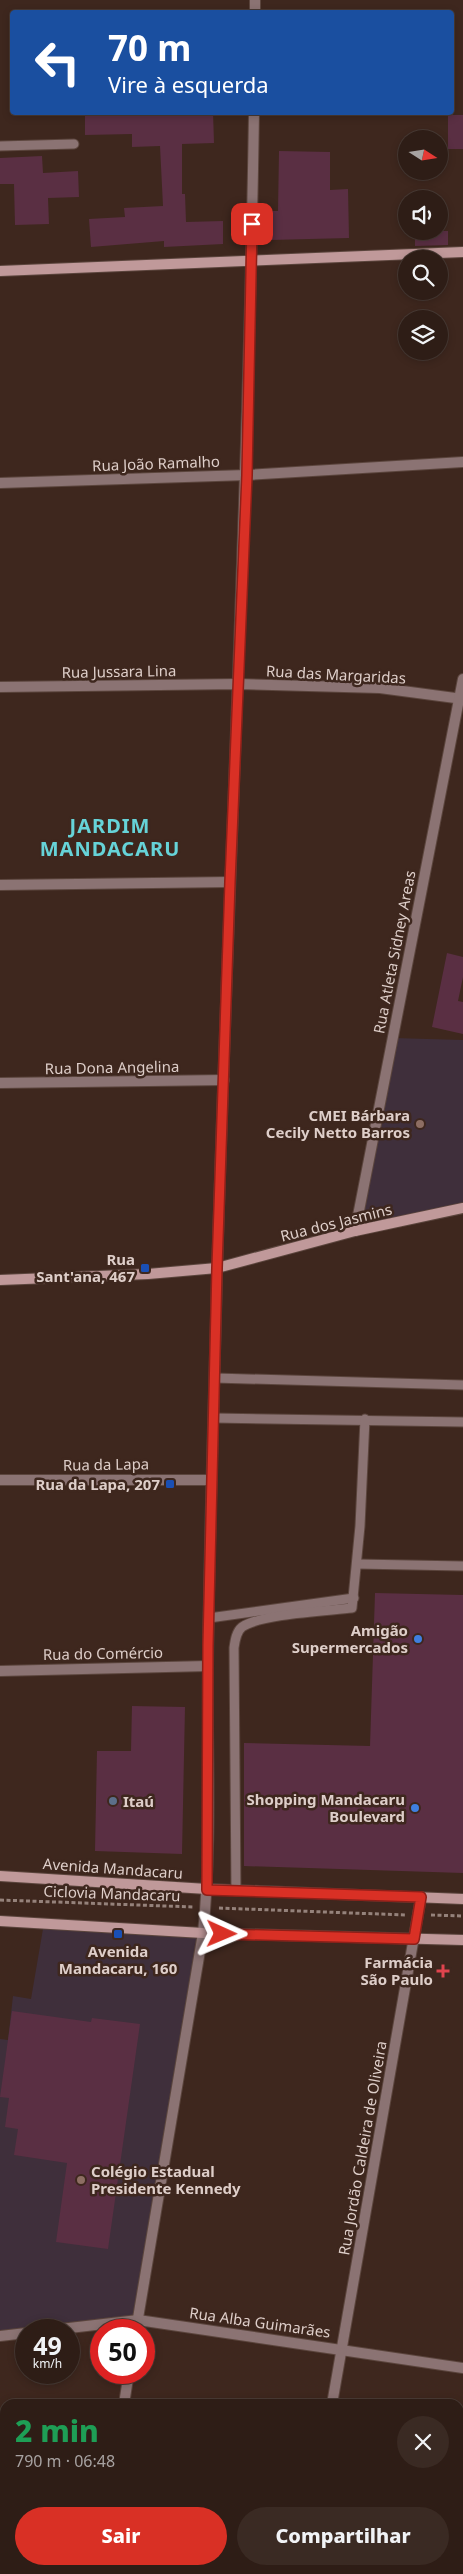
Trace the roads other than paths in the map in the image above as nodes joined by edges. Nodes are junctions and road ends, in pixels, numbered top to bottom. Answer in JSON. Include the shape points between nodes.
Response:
{"nodes":[{"id":1,"x":254,"y":115,"type":"edge"},
{"id":2,"x":74,"y":144,"type":"dead end"},
{"id":3,"x":0,"y":146,"type":"edge"},
{"id":4,"x":463,"y":252,"type":"edge"},
{"id":5,"x":252,"y":261,"type":"junction"},
{"id":6,"x":0,"y":271,"type":"edge"},
{"id":7,"x":463,"y":462,"type":"edge"},
{"id":8,"x":247,"y":475,"type":"junction"},
{"id":9,"x":0,"y":483,"type":"edge"},
{"id":10,"x":463,"y":679,"type":"edge"},
{"id":11,"x":238,"y":684,"type":"junction"},
{"id":12,"x":0,"y":687,"type":"edge"},
{"id":13,"x":461,"y":699,"type":"edge"},
{"id":14,"x":230,"y":882,"type":"junction"},
{"id":15,"x":0,"y":885,"type":"edge"},
{"id":16,"x":224,"y":1080,"type":"junction"},
{"id":17,"x":0,"y":1083,"type":"edge"},
{"id":18,"x":463,"y":1208,"type":"edge"},
{"id":19,"x":355,"y":1231,"type":"junction"},
{"id":20,"x":217,"y":1268,"type":"junction"},
{"id":21,"x":0,"y":1280,"type":"edge"},
{"id":22,"x":215,"y":1378,"type":"junction"},
{"id":23,"x":463,"y":1385,"type":"edge"},
{"id":24,"x":214,"y":1418,"type":"junction"},
{"id":25,"x":365,"y":1419,"type":"junction"},
{"id":26,"x":463,"y":1422,"type":"edge"},
{"id":27,"x":0,"y":1480,"type":"edge"},
{"id":28,"x":212,"y":1480,"type":"junction"},
{"id":29,"x":357,"y":1564,"type":"junction"},
{"id":30,"x":463,"y":1566,"type":"edge"},
{"id":31,"x":354,"y":1598,"type":"junction"},
{"id":32,"x":209,"y":1618,"type":"junction"},
{"id":33,"x":208,"y":1666,"type":"junction"},
{"id":34,"x":0,"y":1671,"type":"edge"},
{"id":35,"x":0,"y":1876,"type":"edge"},
{"id":36,"x":207,"y":1890,"type":"junction"},
{"id":37,"x":236,"y":1891,"type":"junction"},
{"id":38,"x":421,"y":1897,"type":"junction"},
{"id":39,"x":463,"y":1898,"type":"edge"},
{"id":40,"x":0,"y":1921,"type":"edge"},
{"id":41,"x":203,"y":1934,"type":"junction"},
{"id":42,"x":414,"y":1939,"type":"junction"},
{"id":43,"x":463,"y":1940,"type":"edge"},
{"id":44,"x":138,"y":2319,"type":"edge"},
{"id":45,"x":155,"y":2327,"type":"edge"},
{"id":46,"x":15,"y":2334,"type":"edge"},
{"id":47,"x":0,"y":2336,"type":"edge"},
{"id":48,"x":341,"y":2348,"type":"junction"},
{"id":49,"x":463,"y":2368,"type":"edge"},
{"id":50,"x":127,"y":2384,"type":"edge"},
{"id":51,"x":125,"y":2399,"type":"edge"},
{"id":52,"x":333,"y":2399,"type":"edge"}],
"edges":[{"from":1,"to":5,"type":"street"},
{"from":2,"to":3,"type":"lane"},
{"from":4,"to":5,"type":"street"},
{"from":5,"to":6,"type":"street"},
{"from":5,"to":8,"type":"street"},
{"from":7,"to":8,"type":"street","name":"Rua João Ramalho"},
{"from":8,"to":9,"type":"street","name":"Rua João Ramalho"},
{"from":8,"to":11,"type":"street"},
{"from":10,"to":13,"type":"street","name":"Rua Atleta Sidney Areas"},
{"from":11,"to":12,"type":"street","name":"Rua Jussara Lina"},
{"from":11,"to":13,"type":"street","name":"Rua das Margaridas","via":[[380,688]]},
{"from":11,"to":14,"type":"street"},
{"from":13,"to":19,"type":"street","name":"Rua Atleta Sidney Areas"},
{"from":14,"to":15,"type":"street"},
{"from":14,"to":16,"type":"street"},
{"from":16,"to":17,"type":"street","name":"Rua Dona Angelina"},
{"from":16,"to":20,"type":"street"},
{"from":18,"to":19,"type":"street","name":"Rua dos Jasmins"},
{"from":19,"to":20,"type":"street","name":"Rua dos Jasmins"},
{"from":20,"to":21,"type":"street","name":"Rua dos Jasmins"},
{"from":20,"to":22,"type":"street"},
{"from":22,"to":23,"type":"lane"},
{"from":22,"to":24,"type":"street"},
{"from":24,"to":25,"type":"lane"},
{"from":24,"to":28,"type":"street"},
{"from":25,"to":26,"type":"lane"},
{"from":25,"to":29,"type":"lane"},
{"from":27,"to":28,"type":"street","name":"Rua da Lapa"},
{"from":28,"to":32,"type":"street"},
{"from":29,"to":30,"type":"lane"},
{"from":29,"to":31,"type":"lane"},
{"from":31,"to":32,"type":"lane"},
{"from":31,"to":37,"type":"lane","via":[[352,1608],[260,1620],[242,1627],[236,1636]]},
{"from":32,"to":33,"type":"street"},
{"from":33,"to":34,"type":"street","name":"Rua do Comércio"},
{"from":33,"to":36,"type":"street"},
{"from":35,"to":36,"type":"street","name":"Avenida Mandacaru"},
{"from":36,"to":37,"type":"street","name":"Avenida Mandacaru"},
{"from":36,"to":41,"type":"street"},
{"from":37,"to":38,"type":"street","name":"Avenida Mandacaru"},
{"from":38,"to":39,"type":"street","name":"Avenida Mandacaru"},
{"from":38,"to":42,"type":"street","name":"Rua Jordão Caldeira de Oliveira"},
{"from":40,"to":41,"type":"street"},
{"from":41,"to":42,"type":"street"},
{"from":41,"to":44,"type":"street"},
{"from":42,"to":43,"type":"street"},
{"from":42,"to":48,"type":"street","name":"Rua Jordão Caldeira de Oliveira"},
{"from":45,"to":48,"type":"street","name":"Rua Alba Guimarães"},
{"from":46,"to":47,"type":"street"},
{"from":48,"to":49,"type":"street","name":"Rua Alba Guimarães"},
{"from":48,"to":52,"type":"street","name":"Rua Jordão Caldeira de Oliveira"},
{"from":50,"to":51,"type":"street"}]}
